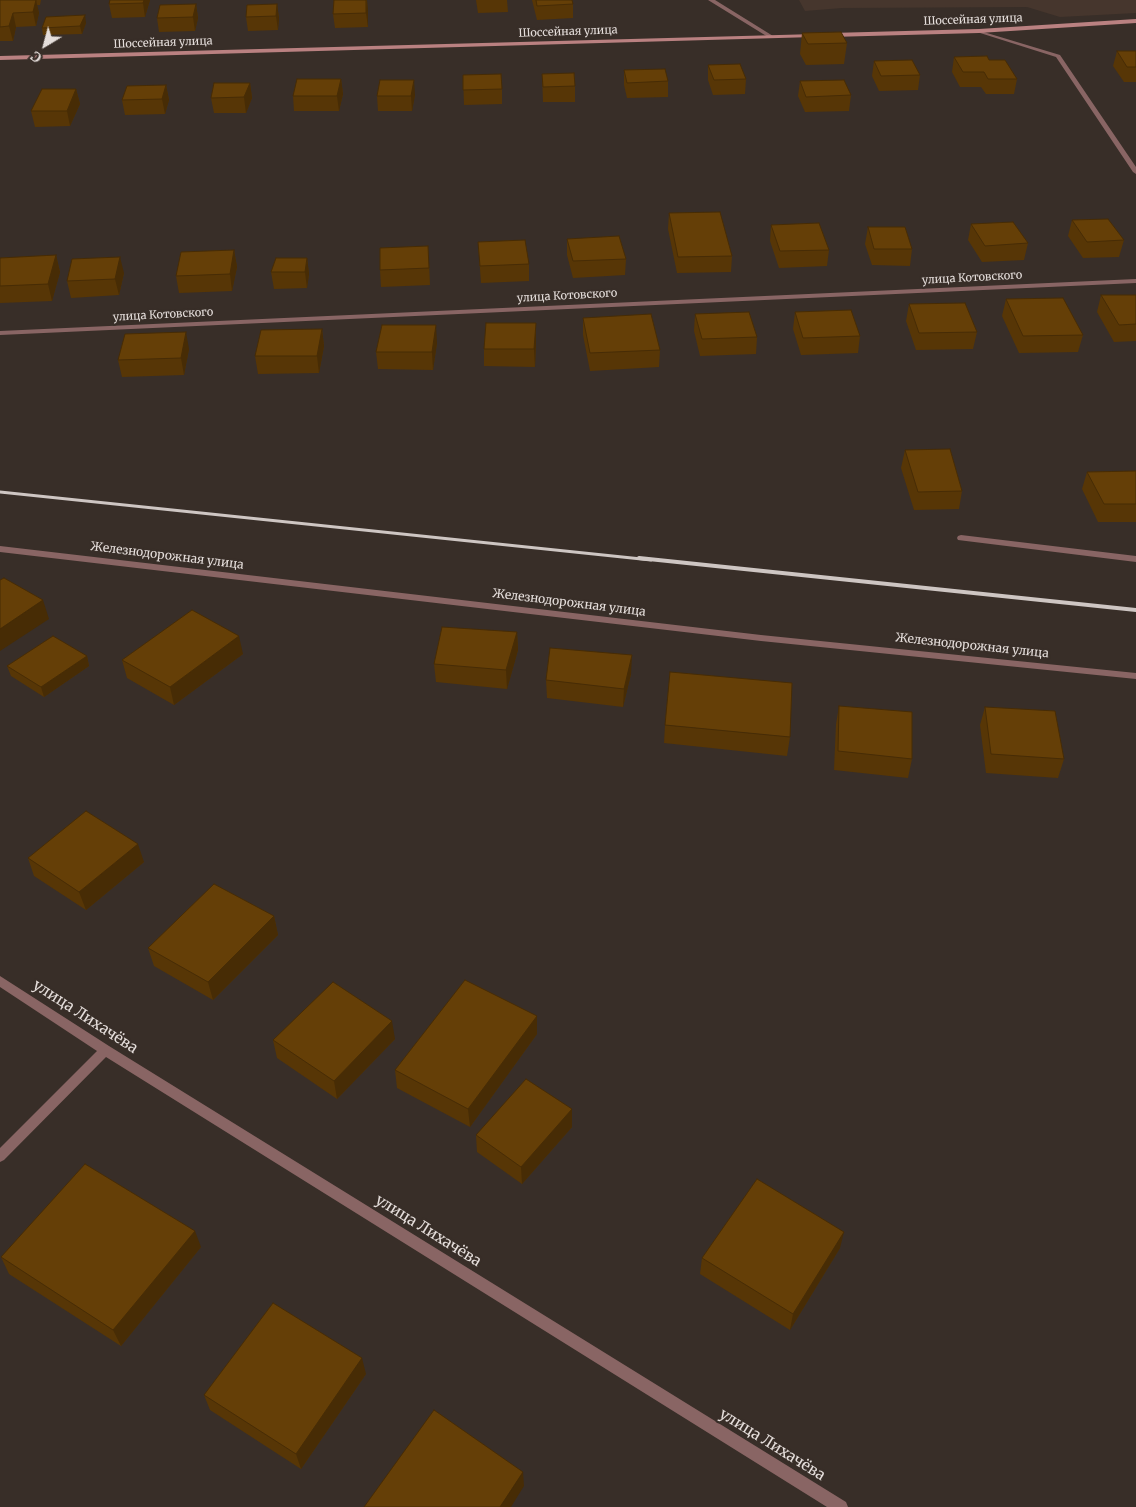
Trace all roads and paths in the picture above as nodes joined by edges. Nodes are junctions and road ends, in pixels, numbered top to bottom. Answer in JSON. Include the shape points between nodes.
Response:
{"nodes":[{"id":1,"x":711,"y":0,"type":"edge"},
{"id":2,"x":1136,"y":21,"type":"edge"},
{"id":3,"x":979,"y":31,"type":"junction"},
{"id":4,"x":770,"y":36,"type":"junction"},
{"id":5,"x":0,"y":58,"type":"edge"},
{"id":6,"x":1136,"y":172,"type":"edge"},
{"id":7,"x":1136,"y":281,"type":"edge"},
{"id":8,"x":0,"y":333,"type":"edge"},
{"id":9,"x":961,"y":538,"type":"dead end"},
{"id":10,"x":0,"y":549,"type":"edge"},
{"id":11,"x":1136,"y":559,"type":"edge"},
{"id":12,"x":1136,"y":676,"type":"edge"},
{"id":13,"x":0,"y":981,"type":"edge"},
{"id":14,"x":105,"y":1050,"type":"junction"},
{"id":15,"x":0,"y":1156,"type":"edge"},
{"id":16,"x":841,"y":1507,"type":"edge"}],
"edges":[{"from":1,"to":4,"type":"street"},
{"from":2,"to":3,"type":"main road","name":"Шоссейная улица"},
{"from":3,"to":4,"type":"main road","name":"Шоссейная улица"},
{"from":3,"to":6,"type":"street","via":[[1058,56]]},
{"from":4,"to":5,"type":"main road","name":"Шоссейная улица"},
{"from":7,"to":8,"type":"street","name":"улица Котовского"},
{"from":9,"to":11,"type":"street"},
{"from":10,"to":12,"type":"street","name":"Железнодорожная улица","via":[[761,638]]},
{"from":13,"to":14,"type":"street","name":"улица Лихачёва"},
{"from":14,"to":15,"type":"street"},
{"from":14,"to":16,"type":"street","name":"улица Лихачёва"}]}
